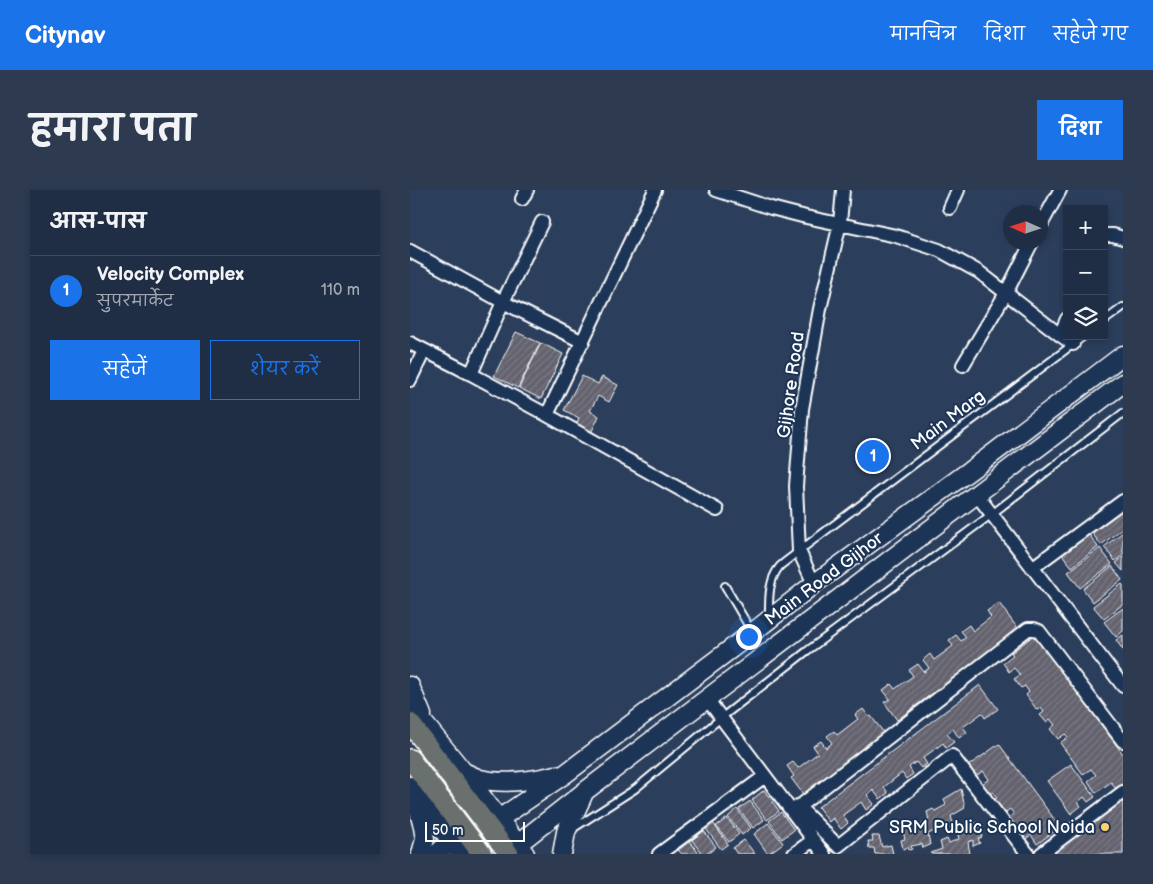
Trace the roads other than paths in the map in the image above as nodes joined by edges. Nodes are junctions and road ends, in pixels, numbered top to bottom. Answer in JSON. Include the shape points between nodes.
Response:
{"nodes":[{"id":1,"x":655,"y":190,"type":"edge"},
{"id":2,"x":716,"y":190,"type":"edge"},
{"id":3,"x":843,"y":190,"type":"edge"},
{"id":4,"x":958,"y":190,"type":"edge"},
{"id":5,"x":1060,"y":190,"type":"edge"},
{"id":6,"x":950,"y":208,"type":"dead end"},
{"id":7,"x":1048,"y":212,"type":"edge"},
{"id":8,"x":542,"y":222,"type":"dead end"},
{"id":9,"x":840,"y":223,"type":"junction"},
{"id":10,"x":1108,"y":235,"type":"edge"},
{"id":11,"x":1123,"y":238,"type":"edge"},
{"id":12,"x":1028,"y":250,"type":"edge"},
{"id":13,"x":410,"y":251,"type":"edge"},
{"id":14,"x":1006,"y":293,"type":"junction"},
{"id":15,"x":503,"y":302,"type":"junction"},
{"id":16,"x":1123,"y":307,"type":"edge"},
{"id":17,"x":1108,"y":318,"type":"edge"},
{"id":18,"x":1063,"y":328,"type":"edge"},
{"id":19,"x":1060,"y":335,"type":"junction"},
{"id":20,"x":1063,"y":336,"type":"edge"},
{"id":21,"x":1079,"y":340,"type":"edge"},
{"id":22,"x":583,"y":342,"type":"junction"},
{"id":23,"x":410,"y":343,"type":"edge"},
{"id":24,"x":424,"y":351,"type":"junction"},
{"id":25,"x":1123,"y":355,"type":"edge"},
{"id":26,"x":963,"y":365,"type":"dead end"},
{"id":27,"x":471,"y":374,"type":"junction"},
{"id":28,"x":410,"y":380,"type":"edge"},
{"id":29,"x":1123,"y":383,"type":"edge"},
{"id":30,"x":1123,"y":413,"type":"edge"},
{"id":31,"x":547,"y":415,"type":"junction"},
{"id":32,"x":977,"y":495,"type":"junction"},
{"id":33,"x":1123,"y":501,"type":"edge"},
{"id":34,"x":718,"y":510,"type":"dead end"},
{"id":35,"x":992,"y":514,"type":"junction"},
{"id":36,"x":799,"y":551,"type":"junction"},
{"id":37,"x":1032,"y":568,"type":"junction"},
{"id":38,"x":814,"y":584,"type":"junction"},
{"id":39,"x":724,"y":586,"type":"dead end"},
{"id":40,"x":769,"y":620,"type":"junction"},
{"id":41,"x":752,"y":633,"type":"junction"},
{"id":42,"x":410,"y":686,"type":"edge"},
{"id":43,"x":1123,"y":686,"type":"edge"},
{"id":44,"x":707,"y":699,"type":"junction"},
{"id":45,"x":410,"y":706,"type":"edge"},
{"id":46,"x":721,"y":718,"type":"junction"},
{"id":47,"x":418,"y":724,"type":"edge"},
{"id":48,"x":1123,"y":741,"type":"edge"},
{"id":49,"x":410,"y":759,"type":"edge"},
{"id":50,"x":462,"y":770,"type":"junction"},
{"id":51,"x":565,"y":774,"type":"junction"},
{"id":52,"x":765,"y":776,"type":"junction"},
{"id":53,"x":411,"y":787,"type":"edge"},
{"id":54,"x":584,"y":792,"type":"junction"},
{"id":55,"x":1123,"y":792,"type":"edge"},
{"id":56,"x":795,"y":809,"type":"junction"},
{"id":57,"x":499,"y":819,"type":"junction"},
{"id":58,"x":566,"y":832,"type":"junction"},
{"id":59,"x":813,"y":840,"type":"junction"},
{"id":60,"x":456,"y":847,"type":"edge"},
{"id":61,"x":517,"y":851,"type":"edge"},
{"id":62,"x":421,"y":854,"type":"edge"},
{"id":63,"x":437,"y":854,"type":"edge"},
{"id":64,"x":482,"y":854,"type":"edge"},
{"id":65,"x":562,"y":854,"type":"edge"},
{"id":66,"x":659,"y":854,"type":"edge"},
{"id":67,"x":794,"y":854,"type":"edge"},
{"id":68,"x":824,"y":854,"type":"edge"},
{"id":69,"x":1028,"y":854,"type":"edge"},
{"id":70,"x":1041,"y":854,"type":"edge"}],
"edges":[{"from":1,"to":22,"type":"street"},
{"from":2,"to":9,"type":"street","via":[[771,208]]},
{"from":3,"to":9,"type":"street","name":"Gijhore Road"},
{"from":4,"to":6,"type":"street"},
{"from":5,"to":7,"type":"street"},
{"from":8,"to":15,"type":"street"},
{"from":9,"to":14,"type":"street","via":[[939,250],[979,272]]},
{"from":9,"to":36,"type":"street","name":"Gijhore Road","via":[[802,409],[796,486]]},
{"from":10,"to":11,"type":"street"},
{"from":12,"to":14,"type":"street"},
{"from":13,"to":15,"type":"street"},
{"from":14,"to":19,"type":"street"},
{"from":14,"to":26,"type":"street"},
{"from":15,"to":22,"type":"street"},
{"from":15,"to":27,"type":"street"},
{"from":16,"to":17,"type":"lane"},
{"from":18,"to":19,"type":"street"},
{"from":19,"to":20,"type":"street"},
{"from":21,"to":36,"type":"lane","name":"Main Marg"},
{"from":22,"to":31,"type":"street"},
{"from":23,"to":24,"type":"street"},
{"from":24,"to":27,"type":"street"},
{"from":24,"to":28,"type":"street"},
{"from":25,"to":38,"type":"street","name":"Main Road Gijhor","via":[[984,462]]},
{"from":27,"to":31,"type":"street"},
{"from":29,"to":32,"type":"street","name":"Main Road Gijhor"},
{"from":30,"to":35,"type":"lane"},
{"from":31,"to":34,"type":"street"},
{"from":32,"to":35,"type":"street"},
{"from":32,"to":44,"type":"street","name":"Main Road Gijhor"},
{"from":33,"to":37,"type":"street"},
{"from":35,"to":37,"type":"street"},
{"from":35,"to":46,"type":"lane"},
{"from":36,"to":38,"type":"street","name":"Gijhore Road"},
{"from":36,"to":40,"type":"lane","name":"Main Marg","via":[[779,567],[772,581]]},
{"from":37,"to":43,"type":"street"},
{"from":38,"to":40,"type":"street","name":"Main Road Gijhor"},
{"from":39,"to":41,"type":"lane"},
{"from":40,"to":41,"type":"street","name":"Main Road Gijhor"},
{"from":41,"to":51,"type":"street","name":"Main Road Gijhor"},
{"from":42,"to":47,"type":"street"},
{"from":44,"to":46,"type":"street"},
{"from":44,"to":54,"type":"street","name":"Main Road Gijhor"},
{"from":45,"to":47,"type":"street"},
{"from":46,"to":52,"type":"street"},
{"from":46,"to":58,"type":"lane","via":[[635,788]]},
{"from":47,"to":50,"type":"street"},
{"from":47,"to":61,"type":"main road"},
{"from":48,"to":56,"type":"street","via":[[1040,631],[1028,629]]},
{"from":49,"to":64,"type":"main road"},
{"from":50,"to":51,"type":"street","via":[[478,778],[502,782]]},
{"from":50,"to":57,"type":"street"},
{"from":51,"to":57,"type":"street","name":"Main Road Gijhor"},
{"from":52,"to":56,"type":"street"},
{"from":52,"to":66,"type":"street"},
{"from":53,"to":60,"type":"street"},
{"from":53,"to":62,"type":"street","via":[[425,839]]},
{"from":54,"to":58,"type":"street"},
{"from":54,"to":61,"type":"street","name":"Main Road Gijhor"},
{"from":55,"to":70,"type":"street"},
{"from":56,"to":59,"type":"street"},
{"from":56,"to":69,"type":"street","via":[[838,846],[952,756]]},
{"from":57,"to":61,"type":"street"},
{"from":58,"to":65,"type":"street"},
{"from":59,"to":67,"type":"street"},
{"from":59,"to":68,"type":"street"},
{"from":60,"to":63,"type":"street"}]}
